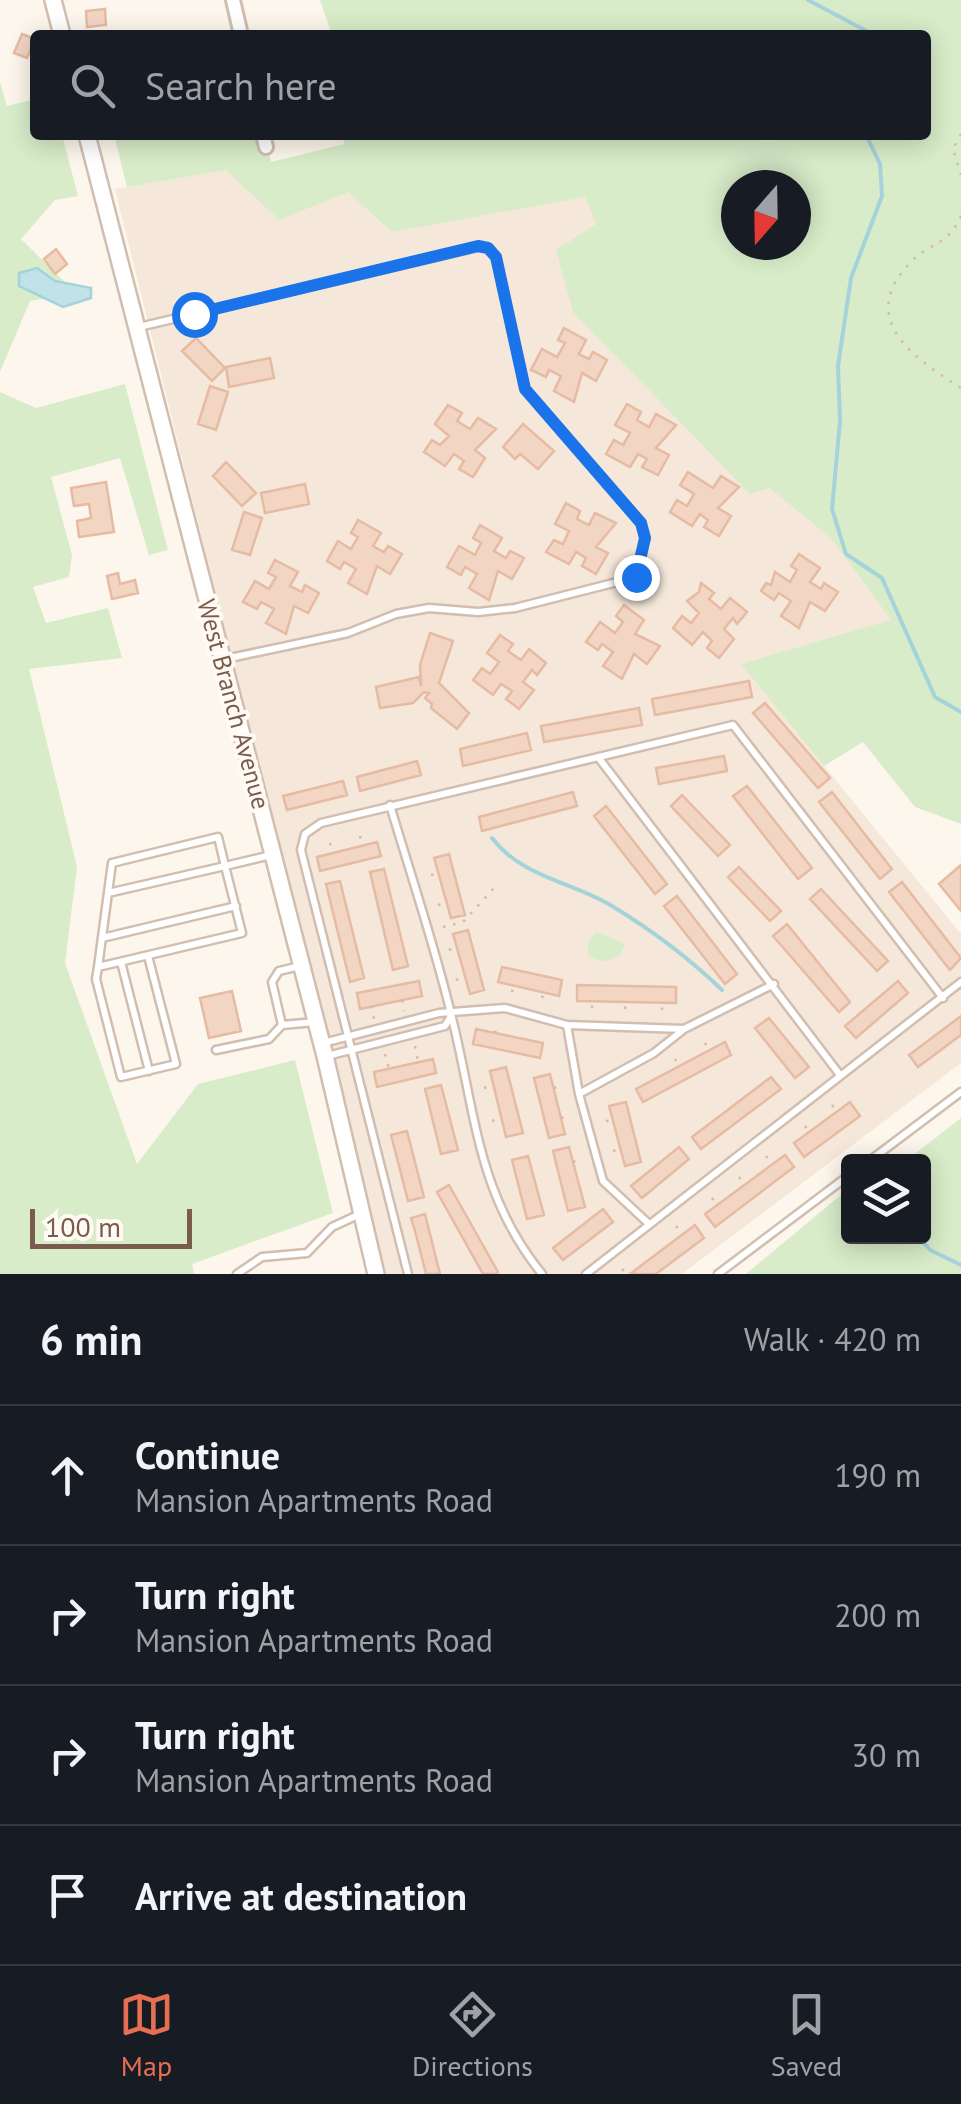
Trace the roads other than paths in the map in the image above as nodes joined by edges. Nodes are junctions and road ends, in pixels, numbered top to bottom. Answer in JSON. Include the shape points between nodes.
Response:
{"nodes":[{"id":1,"x":53,"y":0,"type":"edge"},
{"id":2,"x":232,"y":0,"type":"edge"},
{"id":3,"x":61,"y":30,"type":"edge"},
{"id":4,"x":239,"y":30,"type":"edge"},
{"id":5,"x":88,"y":140,"type":"edge"},
{"id":6,"x":138,"y":327,"type":"junction"},
{"id":7,"x":222,"y":660,"type":"junction"},
{"id":8,"x":598,"y":757,"type":"junction"},
{"id":9,"x":390,"y":805,"type":"junction"},
{"id":10,"x":273,"y":855,"type":"junction"},
{"id":11,"x":225,"y":866,"type":"junction"},
{"id":12,"x":108,"y":894,"type":"junction"},
{"id":13,"x":236,"y":906,"type":"junction"},
{"id":14,"x":102,"y":938,"type":"junction"},
{"id":15,"x":148,"y":956,"type":"junction"},
{"id":16,"x":121,"y":962,"type":"junction"},
{"id":17,"x":300,"y":966,"type":"junction"},
{"id":18,"x":98,"y":968,"type":"junction"},
{"id":19,"x":961,"y":982,"type":"edge"},
{"id":20,"x":774,"y":984,"type":"junction"},
{"id":21,"x":943,"y":998,"type":"junction"},
{"id":22,"x":452,"y":1015,"type":"junction"},
{"id":23,"x":316,"y":1022,"type":"junction"},
{"id":24,"x":282,"y":1024,"type":"junction"},
{"id":25,"x":567,"y":1024,"type":"junction"},
{"id":26,"x":684,"y":1029,"type":"junction"},
{"id":27,"x":349,"y":1036,"type":"junction"},
{"id":28,"x":216,"y":1050,"type":"dead end"},
{"id":29,"x":323,"y":1050,"type":"junction"},
{"id":30,"x":353,"y":1050,"type":"junction"},
{"id":31,"x":149,"y":1070,"type":"junction"},
{"id":32,"x":840,"y":1076,"type":"junction"},
{"id":33,"x":961,"y":1092,"type":"edge"},
{"id":34,"x":579,"y":1094,"type":"junction"},
{"id":35,"x":879,"y":1154,"type":"edge"},
{"id":36,"x":841,"y":1181,"type":"edge"},
{"id":37,"x":362,"y":1214,"type":"junction"},
{"id":38,"x":649,"y":1224,"type":"junction"},
{"id":39,"x":237,"y":1274,"type":"edge"},
{"id":40,"x":376,"y":1274,"type":"edge"},
{"id":41,"x":408,"y":1274,"type":"edge"},
{"id":42,"x":542,"y":1274,"type":"edge"},
{"id":43,"x":586,"y":1274,"type":"edge"},
{"id":44,"x":718,"y":1274,"type":"edge"}],
"edges":[{"from":1,"to":3,"type":"street"},
{"from":2,"to":4,"type":"street"},
{"from":5,"to":6,"type":"street","name":"West Branch Avenue"},
{"from":6,"to":7,"type":"street","name":"West Branch Avenue"},
{"from":6,"to":7,"type":"lane","via":[[488,248],[496,257],[530,400],[596,467],[641,523],[645,538],[636,577],[515,608],[396,614],[348,632]]},
{"from":7,"to":10,"type":"street","name":"West Branch Avenue"},
{"from":8,"to":9,"type":"lane"},
{"from":8,"to":20,"type":"lane"},
{"from":8,"to":21,"type":"lane","via":[[733,725]]},
{"from":9,"to":22,"type":"lane"},
{"from":9,"to":27,"type":"lane","via":[[320,823],[305,834],[302,850]]},
{"from":10,"to":11,"type":"lane"},
{"from":10,"to":17,"type":"street","name":"West Branch Avenue"},
{"from":11,"to":12,"type":"lane"},
{"from":11,"to":12,"type":"lane","via":[[218,837],[112,863]]},
{"from":11,"to":13,"type":"lane"},
{"from":12,"to":14,"type":"lane"},
{"from":13,"to":14,"type":"lane"},
{"from":13,"to":15,"type":"lane","via":[[242,933]]},
{"from":14,"to":18,"type":"lane"},
{"from":15,"to":16,"type":"lane"},
{"from":15,"to":31,"type":"lane","via":[[176,1064]]},
{"from":16,"to":18,"type":"lane"},
{"from":16,"to":31,"type":"lane"},
{"from":17,"to":23,"type":"street","name":"West Branch Avenue"},
{"from":17,"to":24,"type":"lane","via":[[274,976]]},
{"from":18,"to":31,"type":"lane","via":[[121,1078]]},
{"from":19,"to":21,"type":"lane"},
{"from":20,"to":26,"type":"lane"},
{"from":20,"to":32,"type":"lane"},
{"from":21,"to":32,"type":"lane"},
{"from":22,"to":25,"type":"lane","via":[[505,1008]]},
{"from":22,"to":27,"type":"lane"},
{"from":22,"to":30,"type":"lane","via":[[444,1026]]},
{"from":22,"to":42,"type":"lane","via":[[494,1200]]},
{"from":23,"to":24,"type":"lane"},
{"from":23,"to":29,"type":"street","name":"West Branch Avenue"},
{"from":24,"to":28,"type":"lane","via":[[270,1039]]},
{"from":25,"to":26,"type":"lane"},
{"from":25,"to":34,"type":"lane"},
{"from":26,"to":34,"type":"lane"},
{"from":27,"to":29,"type":"lane"},
{"from":27,"to":30,"type":"lane"},
{"from":29,"to":30,"type":"lane"},
{"from":29,"to":37,"type":"street","name":"West Branch Avenue"},
{"from":30,"to":41,"type":"lane"},
{"from":32,"to":38,"type":"lane"},
{"from":33,"to":35,"type":"lane"},
{"from":34,"to":38,"type":"lane","via":[[603,1181]]},
{"from":36,"to":44,"type":"lane"},
{"from":37,"to":39,"type":"lane","via":[[332,1227],[308,1253],[262,1257]]},
{"from":37,"to":40,"type":"street","name":"West Branch Avenue"},
{"from":38,"to":43,"type":"lane"}]}
